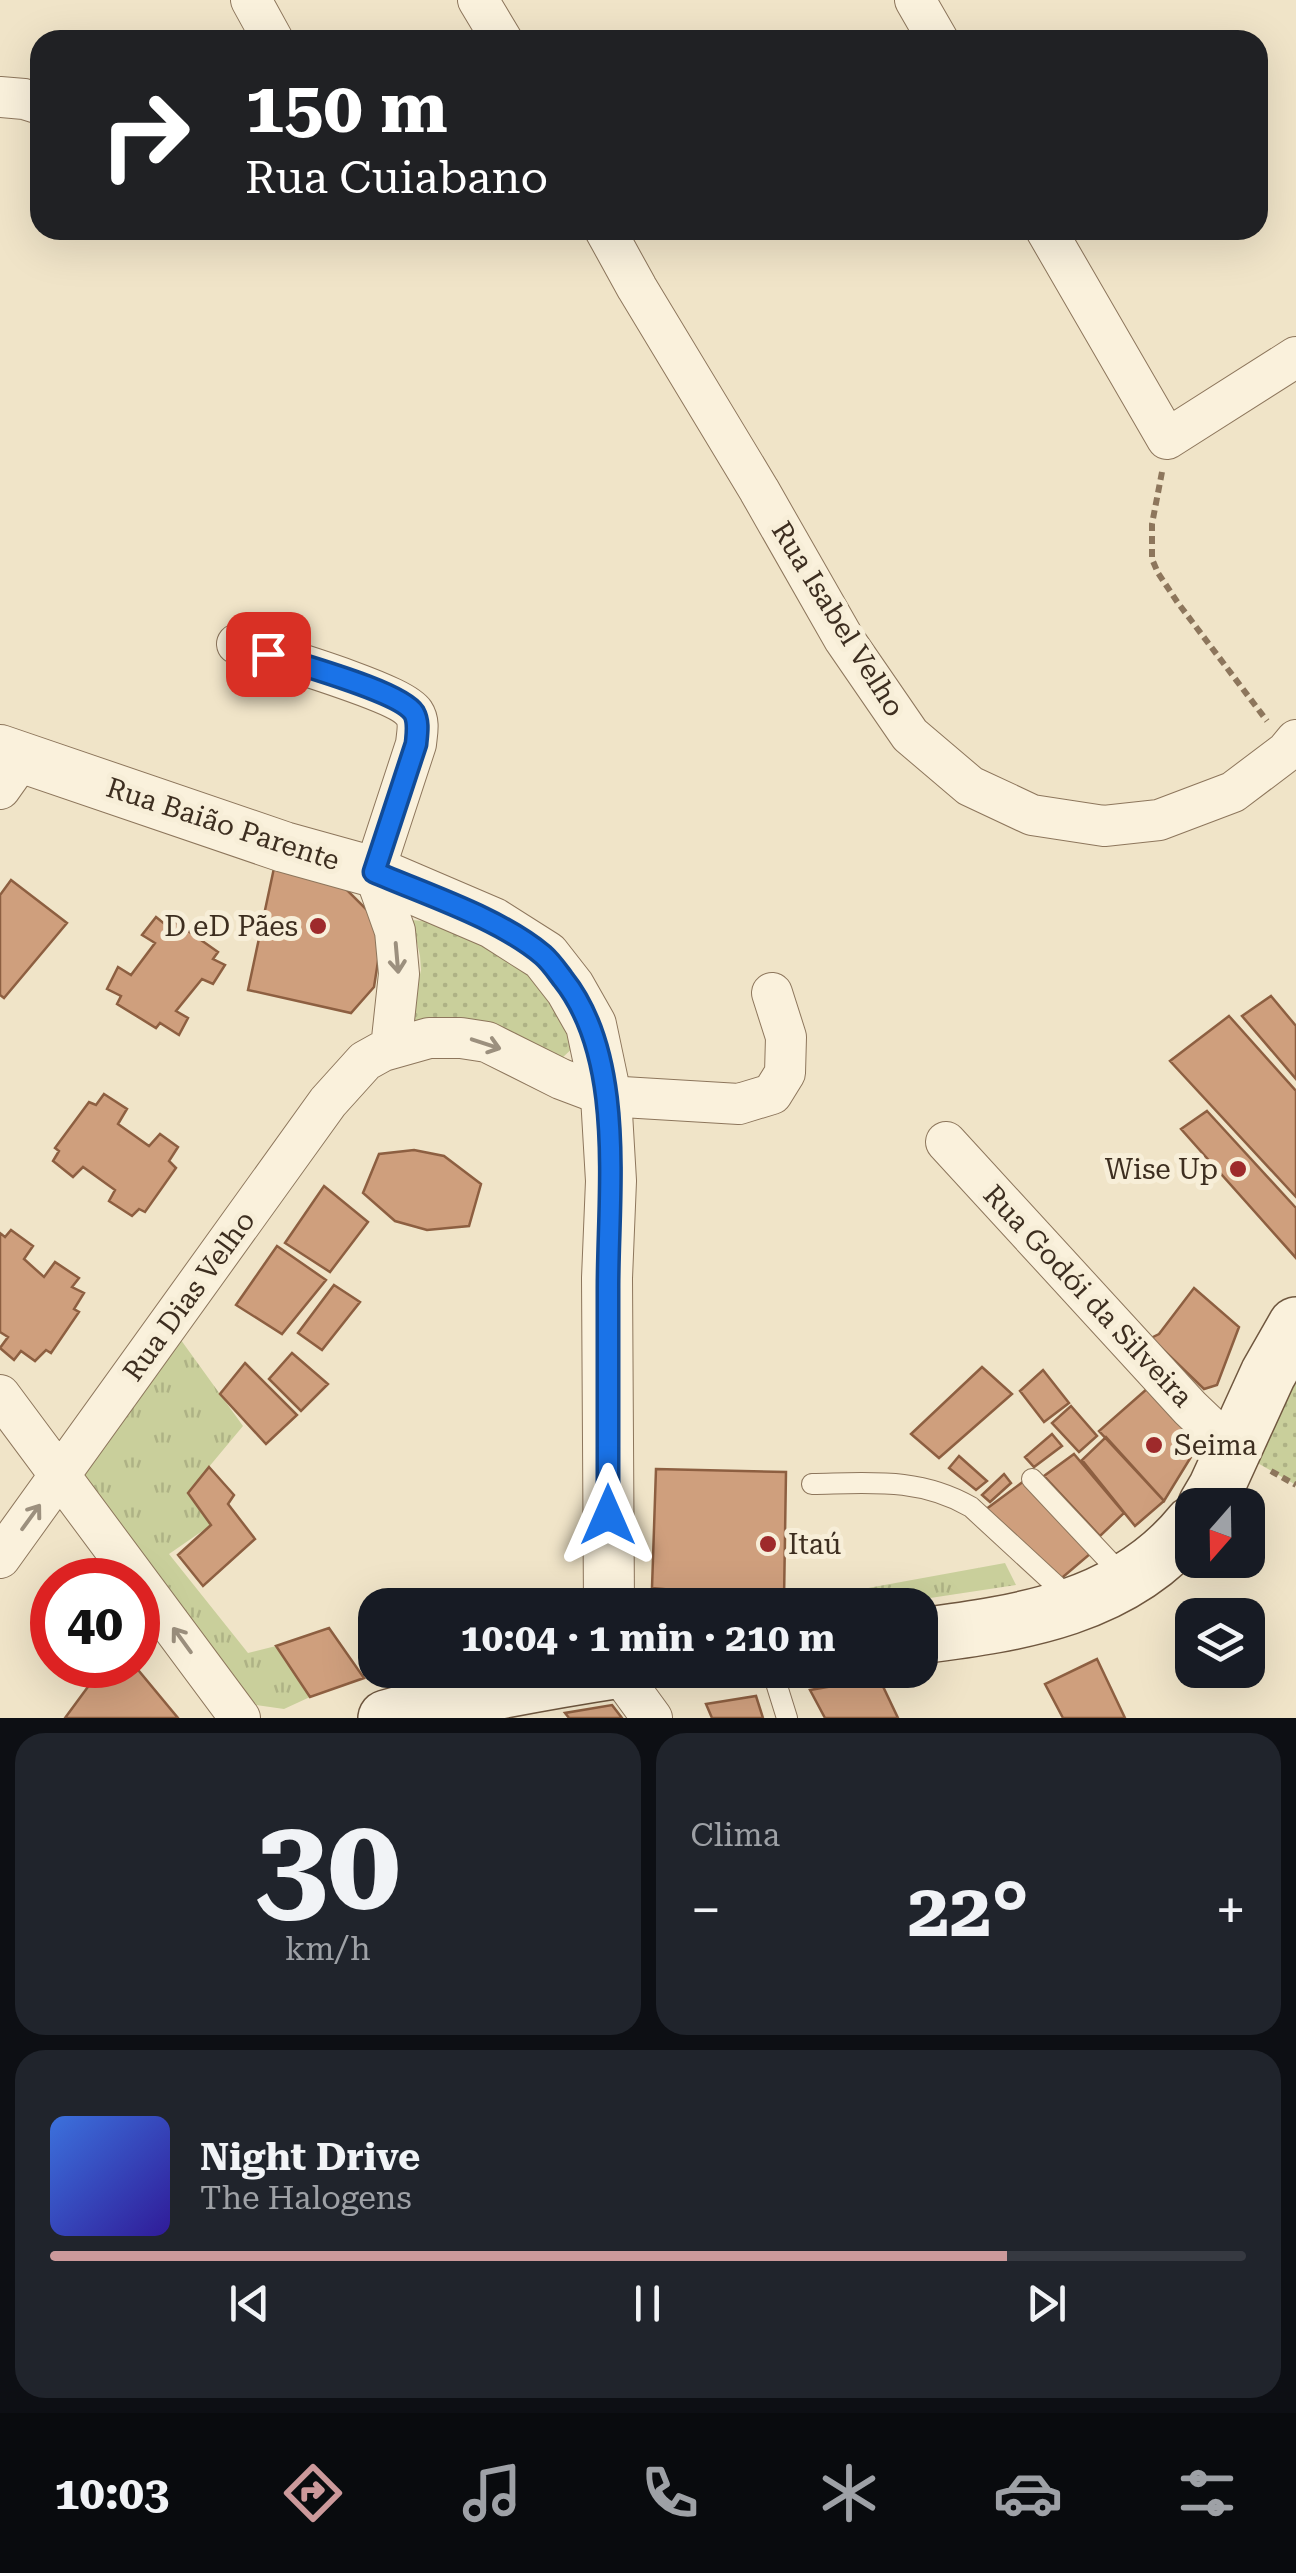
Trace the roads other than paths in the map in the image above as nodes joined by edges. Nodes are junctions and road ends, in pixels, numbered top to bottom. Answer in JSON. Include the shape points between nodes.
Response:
{"nodes":[{"id":1,"x":250,"y":0,"type":"edge"},
{"id":2,"x":478,"y":0,"type":"edge"},
{"id":3,"x":916,"y":0,"type":"edge"},
{"id":4,"x":267,"y":30,"type":"edge"},
{"id":5,"x":496,"y":30,"type":"edge"},
{"id":6,"x":932,"y":30,"type":"edge"},
{"id":7,"x":0,"y":96,"type":"edge"},
{"id":8,"x":30,"y":101,"type":"edge"},
{"id":9,"x":611,"y":240,"type":"edge"},
{"id":10,"x":1052,"y":240,"type":"edge"},
{"id":11,"x":1296,"y":357,"type":"edge"},
{"id":12,"x":237,"y":644,"type":"dead end"},
{"id":13,"x":1291,"y":746,"type":"edge"},
{"id":14,"x":7,"y":766,"type":"edge"},
{"id":15,"x":374,"y":872,"type":"junction"},
{"id":16,"x":772,"y":993,"type":"dead end"},
{"id":17,"x":390,"y":1048,"type":"junction"},
{"id":18,"x":606,"y":1096,"type":"junction"},
{"id":19,"x":946,"y":1142,"type":"dead end"},
{"id":20,"x":1296,"y":1325,"type":"edge"},
{"id":21,"x":0,"y":1395,"type":"edge"},
{"id":22,"x":1232,"y":1449,"type":"junction"},
{"id":23,"x":60,"y":1476,"type":"junction"},
{"id":24,"x":1032,"y":1479,"type":"dead end"},
{"id":25,"x":812,"y":1484,"type":"dead end"},
{"id":26,"x":1216,"y":1488,"type":"edge"},
{"id":27,"x":1175,"y":1545,"type":"edge"},
{"id":28,"x":0,"y":1558,"type":"edge"},
{"id":29,"x":1127,"y":1580,"type":"junction"},
{"id":30,"x":609,"y":1588,"type":"edge"},
{"id":31,"x":1078,"y":1605,"type":"junction"},
{"id":32,"x":938,"y":1634,"type":"edge"},
{"id":33,"x":518,"y":1688,"type":"edge"},
{"id":34,"x":631,"y":1688,"type":"edge"},
{"id":35,"x":778,"y":1688,"type":"edge"},
{"id":36,"x":240,"y":1718,"type":"edge"},
{"id":37,"x":386,"y":1718,"type":"edge"},
{"id":38,"x":652,"y":1718,"type":"edge"},
{"id":39,"x":787,"y":1718,"type":"edge"}],
"edges":[{"from":1,"to":4,"type":"street"},
{"from":2,"to":5,"type":"street"},
{"from":3,"to":6,"type":"street"},
{"from":7,"to":8,"type":"street"},
{"from":9,"to":13,"type":"street","name":"Rua Isabel Velho","via":[[844,639],[910,735],[970,786],[1032,815],[1104,826],[1159,820],[1234,792]]},
{"from":10,"to":11,"type":"street","via":[[1166,438]]},
{"from":12,"to":15,"type":"street","via":[[390,696],[413,712],[416,744]]},
{"from":14,"to":15,"type":"street","name":"Rua Baião Parente"},
{"from":15,"to":17,"type":"street","one_way":true,"via":[[398,960]]},
{"from":15,"to":18,"type":"street","name":"Rua Baião Parente","via":[[493,923],[545,956],[591,1025]]},
{"from":16,"to":18,"type":"street","name":"Rua Dias Velho","via":[[786,1038],[785,1073],[772,1094],[738,1104]]},
{"from":17,"to":18,"type":"street","name":"Rua Dias Velho","one_way":true,"via":[[429,1038],[487,1042]]},
{"from":17,"to":23,"type":"street","name":"Rua Dias Velho","via":[[365,1061],[328,1102]]},
{"from":18,"to":30,"type":"street","name":"Rua Baião Parente"},
{"from":19,"to":22,"type":"street","name":"Rua Godói da Silveira"},
{"from":20,"to":22,"type":"main road"},
{"from":21,"to":23,"type":"street"},
{"from":22,"to":26,"type":"main road"},
{"from":28,"to":23,"type":"street","name":"Rua Dias Velho","one_way":true},
{"from":36,"to":23,"type":"street","one_way":true},
{"from":24,"to":29,"type":"lane"},
{"from":25,"to":31,"type":"lane","via":[[901,1483],[952,1496]]},
{"from":27,"to":29,"type":"main road"},
{"from":29,"to":31,"type":"main road"},
{"from":31,"to":32,"type":"main road"},
{"from":33,"to":37,"type":"main road"},
{"from":34,"to":38,"type":"street"},
{"from":35,"to":39,"type":"lane"}]}
